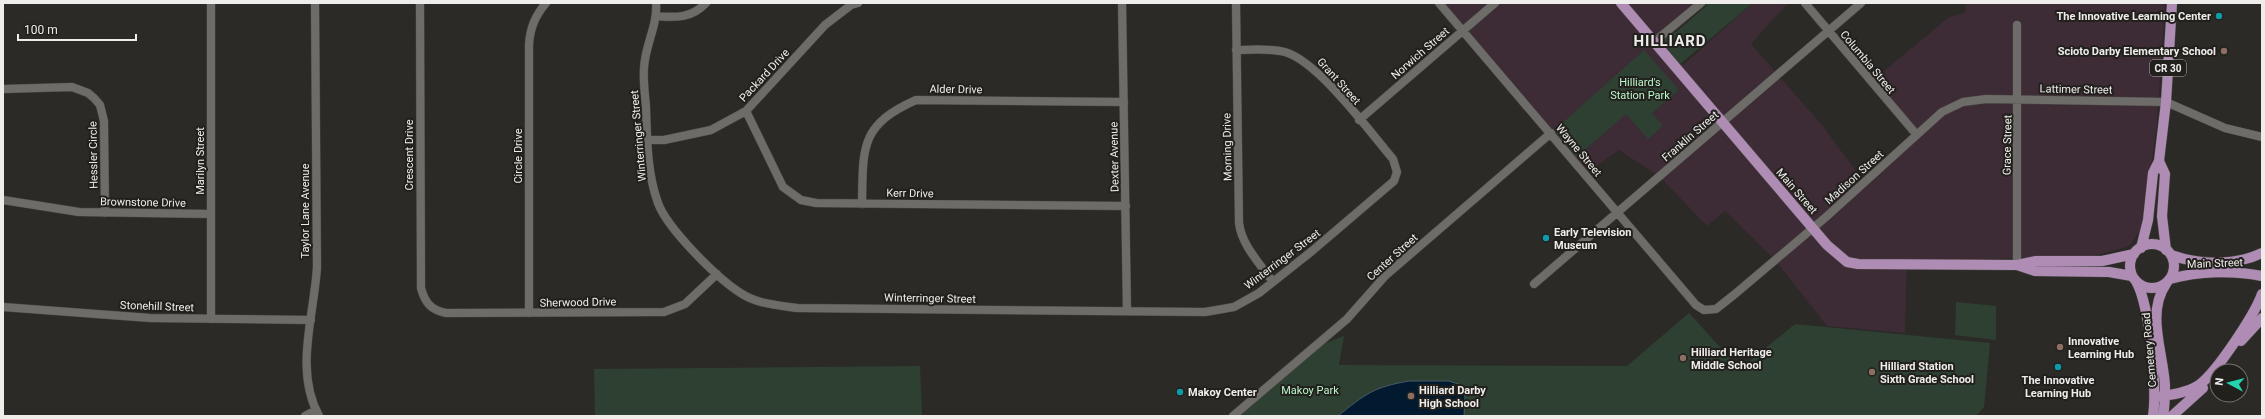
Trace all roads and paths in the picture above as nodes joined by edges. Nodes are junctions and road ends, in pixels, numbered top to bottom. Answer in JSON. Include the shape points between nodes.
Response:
{"nodes":[{"id":1,"x":211,"y":3,"type":"edge"},
{"id":2,"x":315,"y":3,"type":"edge"},
{"id":3,"x":420,"y":3,"type":"edge"},
{"id":4,"x":546,"y":3,"type":"edge"},
{"id":5,"x":656,"y":3,"type":"edge"},
{"id":6,"x":706,"y":3,"type":"edge"},
{"id":7,"x":858,"y":3,"type":"edge"},
{"id":8,"x":1122,"y":3,"type":"edge"},
{"id":9,"x":1236,"y":3,"type":"edge"},
{"id":10,"x":1439,"y":3,"type":"edge"},
{"id":11,"x":1495,"y":3,"type":"edge"},
{"id":12,"x":1621,"y":3,"type":"edge"},
{"id":13,"x":1701,"y":3,"type":"edge"},
{"id":14,"x":1805,"y":3,"type":"edge"},
{"id":15,"x":1861,"y":3,"type":"edge"},
{"id":16,"x":2172,"y":3,"type":"edge"},
{"id":17,"x":657,"y":16,"type":"junction"},
{"id":18,"x":2017,"y":25,"type":"dead end"},
{"id":19,"x":1464,"y":31,"type":"junction"},
{"id":20,"x":1828,"y":32,"type":"junction"},
{"id":21,"x":1654,"y":42,"type":"junction"},
{"id":22,"x":1236,"y":50,"type":"junction"},
{"id":23,"x":3,"y":88,"type":"edge"},
{"id":24,"x":1986,"y":99,"type":"joint"},
{"id":25,"x":2019,"y":99,"type":"junction"},
{"id":26,"x":1124,"y":102,"type":"junction"},
{"id":27,"x":2166,"y":102,"type":"junction"},
{"id":28,"x":746,"y":112,"type":"junction"},
{"id":29,"x":1359,"y":120,"type":"junction"},
{"id":30,"x":1722,"y":122,"type":"junction"},
{"id":31,"x":1551,"y":133,"type":"junction"},
{"id":32,"x":1916,"y":134,"type":"junction"},
{"id":33,"x":2262,"y":137,"type":"edge"},
{"id":34,"x":647,"y":140,"type":"junction"},
{"id":35,"x":2159,"y":161,"type":"junction"},
{"id":36,"x":1397,"y":172,"type":"joint"},
{"id":37,"x":3,"y":200,"type":"edge"},
{"id":38,"x":862,"y":204,"type":"junction"},
{"id":39,"x":1126,"y":206,"type":"junction"},
{"id":40,"x":1619,"y":212,"type":"junction"},
{"id":41,"x":105,"y":213,"type":"junction"},
{"id":42,"x":211,"y":214,"type":"junction"},
{"id":43,"x":1813,"y":228,"type":"junction"},
{"id":44,"x":2137,"y":251,"type":"junction"},
{"id":45,"x":2168,"y":252,"type":"junction"},
{"id":46,"x":2262,"y":252,"type":"edge"},
{"id":47,"x":2017,"y":266,"type":"junction"},
{"id":48,"x":717,"y":274,"type":"junction"},
{"id":49,"x":2262,"y":276,"type":"edge"},
{"id":50,"x":2134,"y":278,"type":"junction"},
{"id":51,"x":1272,"y":281,"type":"junction"},
{"id":52,"x":1534,"y":284,"type":"dead end"},
{"id":53,"x":2166,"y":284,"type":"junction"},
{"id":54,"x":2262,"y":294,"type":"edge"},
{"id":55,"x":428,"y":305,"type":"joint"},
{"id":56,"x":3,"y":307,"type":"edge"},
{"id":57,"x":1704,"y":310,"type":"joint"},
{"id":58,"x":1127,"y":311,"type":"junction"},
{"id":59,"x":529,"y":313,"type":"junction"},
{"id":60,"x":2262,"y":318,"type":"edge"},
{"id":61,"x":211,"y":319,"type":"junction"},
{"id":62,"x":311,"y":320,"type":"junction"},
{"id":63,"x":2225,"y":363,"type":"edge"},
{"id":64,"x":2209,"y":383,"type":"edge"},
{"id":65,"x":2160,"y":396,"type":"junction"},
{"id":66,"x":318,"y":413,"type":"edge"},
{"id":67,"x":306,"y":416,"type":"edge"},
{"id":68,"x":1232,"y":416,"type":"edge"},
{"id":69,"x":2153,"y":416,"type":"edge"},
{"id":70,"x":2163,"y":416,"type":"edge"},
{"id":71,"x":2172,"y":416,"type":"edge"}],
"edges":[{"from":1,"to":42,"type":"street","name":"Marilyn Street"},
{"from":2,"to":62,"type":"street","name":"Taylor Lane Avenue","via":[[317,267]]},
{"from":3,"to":55,"type":"street","name":"Crescent Drive","via":[[421,288]]},
{"from":4,"to":59,"type":"street","name":"Circle Drive","via":[[530,30],[529,44]]},
{"from":5,"to":17,"type":"street","name":"Winterringer Street"},
{"from":6,"to":17,"type":"street","via":[[700,10],[688,16]]},
{"from":7,"to":28,"type":"street","name":"Packard Drive","via":[[851,5],[825,25]]},
{"from":8,"to":26,"type":"street","name":"Dexter Avenue"},
{"from":9,"to":22,"type":"street","name":"Morning Drive"},
{"from":10,"to":19,"type":"street","name":"Wayne Street"},
{"from":11,"to":19,"type":"street","name":"Norwich Street"},
{"from":12,"to":21,"type":"main road","name":"Main Street"},
{"from":13,"to":21,"type":"street"},
{"from":14,"to":20,"type":"street","name":"Columbia Street"},
{"from":15,"to":20,"type":"street","name":"Franklin Street"},
{"from":16,"to":27,"type":"main road","number":"CR 30"},
{"from":17,"to":34,"type":"street","name":"Winterringer Street","via":[[649,37],[644,67]]},
{"from":18,"to":25,"type":"street","name":"Grace Street"},
{"from":19,"to":29,"type":"street","name":"Norwich Street"},
{"from":19,"to":31,"type":"street","name":"Wayne Street"},
{"from":20,"to":30,"type":"street","name":"Franklin Street"},
{"from":20,"to":32,"type":"street","name":"Columbia Street"},
{"from":21,"to":30,"type":"main road","name":"Main Street"},
{"from":22,"to":29,"type":"street","name":"Grant Street","via":[[1286,52],[1308,64]]},
{"from":22,"to":51,"type":"street","name":"Morning Drive","via":[[1240,229],[1246,245]]},
{"from":23,"to":41,"type":"street","name":"Hessler Circle","via":[[72,88],[88,93],[100,105],[104,121]]},
{"from":24,"to":25,"type":"street","name":"Lattimer Street"},
{"from":24,"to":32,"type":"street","name":"Madison Street","via":[[1963,102],[1942,112]]},
{"from":25,"to":27,"type":"street","name":"Lattimer Street"},
{"from":25,"to":47,"type":"street","name":"Grace Street"},
{"from":26,"to":38,"type":"street","name":"Alder Drive","via":[[916,100],[892,111],[872,130],[863,156]]},
{"from":26,"to":39,"type":"street","name":"Dexter Avenue"},
{"from":27,"to":33,"type":"street","via":[[2225,128]]},
{"from":27,"to":35,"type":"main road","number":"CR 30"},
{"from":28,"to":34,"type":"street","name":"Packard Drive","via":[[711,130],[664,140]]},
{"from":28,"to":38,"type":"street","name":"Kerr Drive","via":[[783,187],[802,200],[816,203]]},
{"from":29,"to":36,"type":"street","name":"Grant Street","via":[[1393,159]]},
{"from":30,"to":40,"type":"street","name":"Franklin Street"},
{"from":30,"to":43,"type":"main road","name":"Main Street"},
{"from":31,"to":40,"type":"street","name":"Wayne Street"},
{"from":31,"to":68,"type":"street","name":"Center Street","via":[[1385,276],[1347,319]]},
{"from":32,"to":43,"type":"street","name":"Madison Street"},
{"from":34,"to":48,"type":"street","name":"Winterringer Street","via":[[651,179],[659,204],[677,233]]},
{"from":35,"to":44,"type":"main road","number":"CR 30","via":[[2153,174],[2148,220]]},
{"from":35,"to":45,"type":"main road","number":"CR 30","via":[[2165,174],[2162,216]]},
{"from":36,"to":51,"type":"street","name":"Winterringer Street","via":[[1388,188]]},
{"from":37,"to":41,"type":"street","name":"Brownstone Drive","via":[[79,212]]},
{"from":38,"to":39,"type":"street","name":"Kerr Drive"},
{"from":39,"to":58,"type":"street","name":"Dexter Avenue"},
{"from":40,"to":52,"type":"street","name":"Franklin Street"},
{"from":40,"to":57,"type":"street","name":"Wayne Street","via":[[1696,305]]},
{"from":41,"to":42,"type":"street","name":"Brownstone Drive"},
{"from":42,"to":61,"type":"street","name":"Marilyn Street"},
{"from":43,"to":47,"type":"main road","name":"Main Street","via":[[1835,253],[1853,263]]},
{"from":43,"to":57,"type":"street","name":"Madison Street","via":[[1720,306]]},
{"from":44,"to":45,"type":"main road","via":[[2156,245]]},
{"from":44,"to":47,"type":"main road","name":"Main Street","via":[[2102,261],[2036,261]]},
{"from":44,"to":50,"type":"main road","via":[[2130,265]]},
{"from":45,"to":46,"type":"main road","name":"Main Street","via":[[2192,261],[2211,263],[2236,261]]},
{"from":45,"to":53,"type":"main road","via":[[2174,267]]},
{"from":47,"to":50,"type":"main road","name":"Main Street","via":[[2035,271],[2109,272]]},
{"from":48,"to":58,"type":"street","name":"Winterringer Street","via":[[739,292],[766,304],[797,308]]},
{"from":48,"to":59,"type":"street","name":"Sherwood Drive","via":[[685,304],[664,312]]},
{"from":49,"to":53,"type":"main road","name":"Main Street","via":[[2245,272],[2212,273]]},
{"from":50,"to":53,"type":"main road","via":[[2147,288]]},
{"from":50,"to":65,"type":"main road","name":"Cemetery Road","via":[[2143,296]]},
{"from":51,"to":58,"type":"street","name":"Winterringer Street","via":[[1259,293],[1234,307],[1205,312]]},
{"from":53,"to":65,"type":"main road","name":"Cemetery Road","via":[[2156,312]]},
{"from":54,"to":65,"type":"main road","via":[[2252,317],[2206,378],[2190,390]]},
{"from":55,"to":59,"type":"street","name":"Sherwood Drive","via":[[436,311],[446,313]]},
{"from":56,"to":61,"type":"street","name":"Stonehill Street","via":[[150,318]]},
{"from":60,"to":63,"type":"main road"},
{"from":61,"to":62,"type":"street","name":"Stonehill Street"},
{"from":62,"to":66,"type":"street","name":"Taylor Lane Avenue","via":[[306,365],[307,381]]},
{"from":64,"to":71,"type":"main road"},
{"from":65,"to":69,"type":"main road"},
{"from":65,"to":70,"type":"main road","name":"Cemetery Road"},
{"from":66,"to":67,"type":"street"}]}
